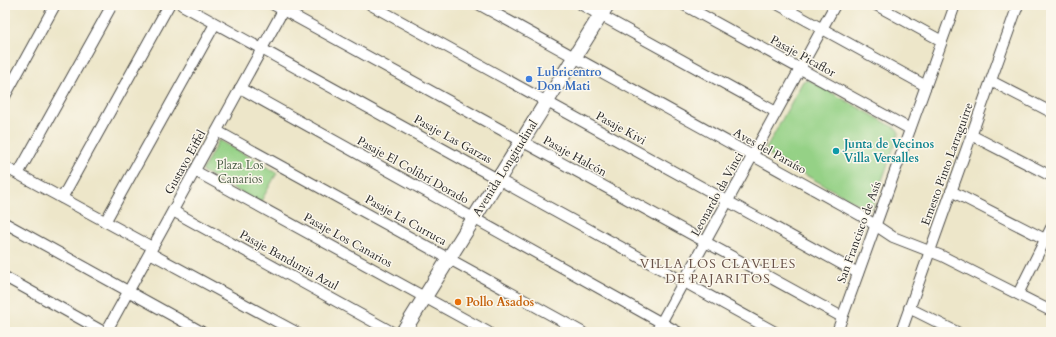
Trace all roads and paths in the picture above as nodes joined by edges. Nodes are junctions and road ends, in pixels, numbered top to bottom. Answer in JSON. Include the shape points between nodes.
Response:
{"nodes":[{"id":1,"x":55,"y":5,"type":"edge"},
{"id":2,"x":112,"y":5,"type":"edge"},
{"id":3,"x":169,"y":5,"type":"edge"},
{"id":4,"x":182,"y":5,"type":"edge"},
{"id":5,"x":274,"y":5,"type":"edge"},
{"id":6,"x":371,"y":5,"type":"edge"},
{"id":7,"x":480,"y":5,"type":"edge"},
{"id":8,"x":582,"y":5,"type":"edge"},
{"id":9,"x":684,"y":5,"type":"edge"},
{"id":10,"x":779,"y":5,"type":"edge"},
{"id":11,"x":835,"y":5,"type":"edge"},
{"id":12,"x":876,"y":5,"type":"edge"},
{"id":13,"x":955,"y":5,"type":"edge"},
{"id":14,"x":1018,"y":5,"type":"edge"},
{"id":15,"x":285,"y":8,"type":"edge"},
{"id":16,"x":604,"y":10,"type":"edge"},
{"id":17,"x":216,"y":24,"type":"junction"},
{"id":18,"x":822,"y":29,"type":"junction"},
{"id":19,"x":942,"y":41,"type":"junction"},
{"id":20,"x":262,"y":49,"type":"junction"},
{"id":21,"x":575,"y":57,"type":"junction"},
{"id":22,"x":800,"y":69,"type":"junction"},
{"id":23,"x":991,"y":80,"type":"junction"},
{"id":24,"x":926,"y":86,"type":"junction"},
{"id":25,"x":240,"y":88,"type":"junction"},
{"id":26,"x":5,"y":96,"type":"edge"},
{"id":27,"x":547,"y":102,"type":"junction"},
{"id":28,"x":1050,"y":108,"type":"edge"},
{"id":29,"x":776,"y":112,"type":"junction"},
{"id":30,"x":910,"y":129,"type":"junction"},
{"id":31,"x":217,"y":131,"type":"junction"},
{"id":32,"x":971,"y":135,"type":"junction"},
{"id":33,"x":522,"y":141,"type":"junction"},
{"id":34,"x":752,"y":156,"type":"junction"},
{"id":35,"x":5,"y":167,"type":"edge"},
{"id":36,"x":195,"y":171,"type":"junction"},
{"id":37,"x":18,"y":174,"type":"junction"},
{"id":38,"x":1051,"y":176,"type":"edge"},
{"id":39,"x":498,"y":179,"type":"junction"},
{"id":40,"x":951,"y":191,"type":"junction"},
{"id":41,"x":62,"y":198,"type":"junction"},
{"id":42,"x":728,"y":202,"type":"junction"},
{"id":43,"x":173,"y":211,"type":"junction"},
{"id":44,"x":474,"y":218,"type":"junction"},
{"id":45,"x":106,"y":222,"type":"junction"},
{"id":46,"x":5,"y":223,"type":"edge"},
{"id":47,"x":876,"y":225,"type":"junction"},
{"id":48,"x":1051,"y":228,"type":"edge"},
{"id":49,"x":1045,"y":239,"type":"junction"},
{"id":50,"x":705,"y":242,"type":"junction"},
{"id":51,"x":151,"y":250,"type":"junction"},
{"id":52,"x":930,"y":251,"type":"junction"},
{"id":53,"x":449,"y":258,"type":"junction"},
{"id":54,"x":858,"y":273,"type":"junction"},
{"id":55,"x":5,"y":277,"type":"edge"},
{"id":56,"x":684,"y":282,"type":"junction"},
{"id":57,"x":128,"y":291,"type":"junction"},
{"id":58,"x":1018,"y":294,"type":"junction"},
{"id":59,"x":425,"y":297,"type":"junction"},
{"id":60,"x":909,"y":308,"type":"junction"},
{"id":61,"x":1051,"y":311,"type":"edge"},
{"id":62,"x":842,"y":317,"type":"junction"},
{"id":63,"x":662,"y":323,"type":"junction"},
{"id":64,"x":105,"y":332,"type":"edge"},
{"id":65,"x":202,"y":332,"type":"edge"},
{"id":66,"x":296,"y":332,"type":"edge"},
{"id":67,"x":392,"y":332,"type":"edge"},
{"id":68,"x":403,"y":332,"type":"edge"},
{"id":69,"x":488,"y":332,"type":"edge"},
{"id":70,"x":582,"y":332,"type":"edge"},
{"id":71,"x":656,"y":332,"type":"edge"},
{"id":72,"x":678,"y":332,"type":"edge"},
{"id":73,"x":775,"y":332,"type":"edge"},
{"id":74,"x":837,"y":332,"type":"edge"},
{"id":75,"x":901,"y":332,"type":"edge"},
{"id":76,"x":957,"y":332,"type":"edge"}],
"edges":[{"from":1,"to":26,"type":"street"},
{"from":2,"to":37,"type":"street"},
{"from":3,"to":41,"type":"street"},
{"from":4,"to":17,"type":"street","name":"Pasaje Las Garzas"},
{"from":5,"to":15,"type":"street","name":"Pasaje Halcón"},
{"from":6,"to":27,"type":"street","name":"Pasaje Kivi"},
{"from":7,"to":21,"type":"street","name":"Aves del Paraíso"},
{"from":8,"to":16,"type":"street"},
{"from":9,"to":22,"type":"street","name":"Pasaje Picaflor"},
{"from":10,"to":18,"type":"street"},
{"from":11,"to":18,"type":"street","name":"Leonardo da Vinci"},
{"from":12,"to":19,"type":"street"},
{"from":13,"to":19,"type":"street","name":"San Francisco de Asís"},
{"from":14,"to":23,"type":"street","name":"Ernesto Pinto Larraguirre"},
{"from":15,"to":20,"type":"street","name":"Gustavo Eiffel"},
{"from":15,"to":33,"type":"street","name":"Pasaje Halcón"},
{"from":16,"to":21,"type":"main road","name":"Avenida Longitudinal"},
{"from":16,"to":29,"type":"street"},
{"from":17,"to":20,"type":"street","name":"Pasaje Las Garzas"},
{"from":17,"to":45,"type":"street"},
{"from":18,"to":22,"type":"street","name":"Leonardo da Vinci"},
{"from":18,"to":24,"type":"street"},
{"from":19,"to":24,"type":"street","name":"San Francisco de Asís"},
{"from":20,"to":25,"type":"street","name":"Gustavo Eiffel"},
{"from":20,"to":39,"type":"street","name":"Pasaje Las Garzas"},
{"from":21,"to":27,"type":"main road","name":"Avenida Longitudinal"},
{"from":21,"to":34,"type":"street","name":"Aves del Paraíso"},
{"from":22,"to":29,"type":"street","name":"Leonardo da Vinci"},
{"from":22,"to":30,"type":"street","name":"Pasaje Picaflor"},
{"from":23,"to":28,"type":"street"},
{"from":23,"to":32,"type":"street","name":"Ernesto Pinto Larraguirre"},
{"from":24,"to":30,"type":"street","name":"San Francisco de Asís"},
{"from":25,"to":31,"type":"street","name":"Gustavo Eiffel"},
{"from":25,"to":44,"type":"street","name":"Pasaje El Colibrí Dorado"},
{"from":27,"to":33,"type":"main road","name":"Avenida Longitudinal"},
{"from":27,"to":42,"type":"street","name":"Pasaje Kivi"},
{"from":29,"to":34,"type":"street","name":"Leonardo da Vinci"},
{"from":30,"to":47,"type":"street","name":"San Francisco de Asís"},
{"from":31,"to":36,"type":"street","name":"Gustavo Eiffel"},
{"from":31,"to":53,"type":"street","name":"Pasaje La Curruca"},
{"from":32,"to":38,"type":"street"},
{"from":32,"to":40,"type":"street","name":"Ernesto Pinto Larraguirre"},
{"from":33,"to":39,"type":"main road","name":"Avenida Longitudinal"},
{"from":33,"to":50,"type":"street","name":"Pasaje Halcón"},
{"from":34,"to":42,"type":"street","name":"Leonardo da Vinci"},
{"from":34,"to":47,"type":"street","name":"Aves del Paraíso"},
{"from":35,"to":37,"type":"street"},
{"from":36,"to":43,"type":"street","name":"Gustavo Eiffel"},
{"from":36,"to":59,"type":"street","name":"Pasaje Los Canarios"},
{"from":37,"to":41,"type":"street"},
{"from":39,"to":44,"type":"main road","name":"Avenida Longitudinal"},
{"from":39,"to":56,"type":"street","name":"Pasaje Las Garzas"},
{"from":40,"to":49,"type":"street"},
{"from":40,"to":52,"type":"street","name":"Ernesto Pinto Larraguirre"},
{"from":41,"to":45,"type":"street"},
{"from":42,"to":50,"type":"street","name":"Leonardo da Vinci"},
{"from":42,"to":54,"type":"street","name":"Pasaje Kivi"},
{"from":43,"to":51,"type":"street","name":"Gustavo Eiffel"},
{"from":43,"to":67,"type":"street","name":"Pasaje Bandurria Azul"},
{"from":44,"to":53,"type":"main road","name":"Avenida Longitudinal"},
{"from":44,"to":63,"type":"street","name":"Pasaje El Colibrí Dorado"},
{"from":45,"to":51,"type":"street"},
{"from":46,"to":57,"type":"street"},
{"from":47,"to":52,"type":"street","name":"Aves del Paraíso","via":[[899,240]]},
{"from":47,"to":54,"type":"street","name":"San Francisco de Asís"},
{"from":48,"to":49,"type":"street"},
{"from":49,"to":58,"type":"street"},
{"from":50,"to":56,"type":"street","name":"Leonardo da Vinci"},
{"from":50,"to":62,"type":"street","name":"Pasaje Halcón"},
{"from":51,"to":57,"type":"street","name":"Gustavo Eiffel"},
{"from":51,"to":66,"type":"street"},
{"from":52,"to":58,"type":"street","name":"Aves del Paraíso"},
{"from":52,"to":60,"type":"street","name":"Ernesto Pinto Larraguirre"},
{"from":53,"to":59,"type":"main road","name":"Avenida Longitudinal"},
{"from":53,"to":70,"type":"street","name":"Pasaje La Curruca"},
{"from":54,"to":62,"type":"street","name":"San Francisco de Asís"},
{"from":55,"to":64,"type":"street"},
{"from":56,"to":63,"type":"street","name":"Leonardo da Vinci"},
{"from":56,"to":73,"type":"street","name":"Pasaje Las Garzas"},
{"from":57,"to":64,"type":"street","name":"Gustavo Eiffel"},
{"from":57,"to":65,"type":"street"},
{"from":58,"to":61,"type":"street","name":"Aves del Paraíso"},
{"from":59,"to":68,"type":"main road","name":"Avenida Longitudinal"},
{"from":59,"to":69,"type":"street","name":"Pasaje Los Canarios"},
{"from":60,"to":75,"type":"street","name":"Ernesto Pinto Larraguirre"},
{"from":60,"to":76,"type":"street"},
{"from":62,"to":74,"type":"street","name":"San Francisco de Asís"},
{"from":63,"to":71,"type":"street","name":"Leonardo da Vinci"},
{"from":63,"to":72,"type":"street","name":"Pasaje El Colibrí Dorado"}]}
